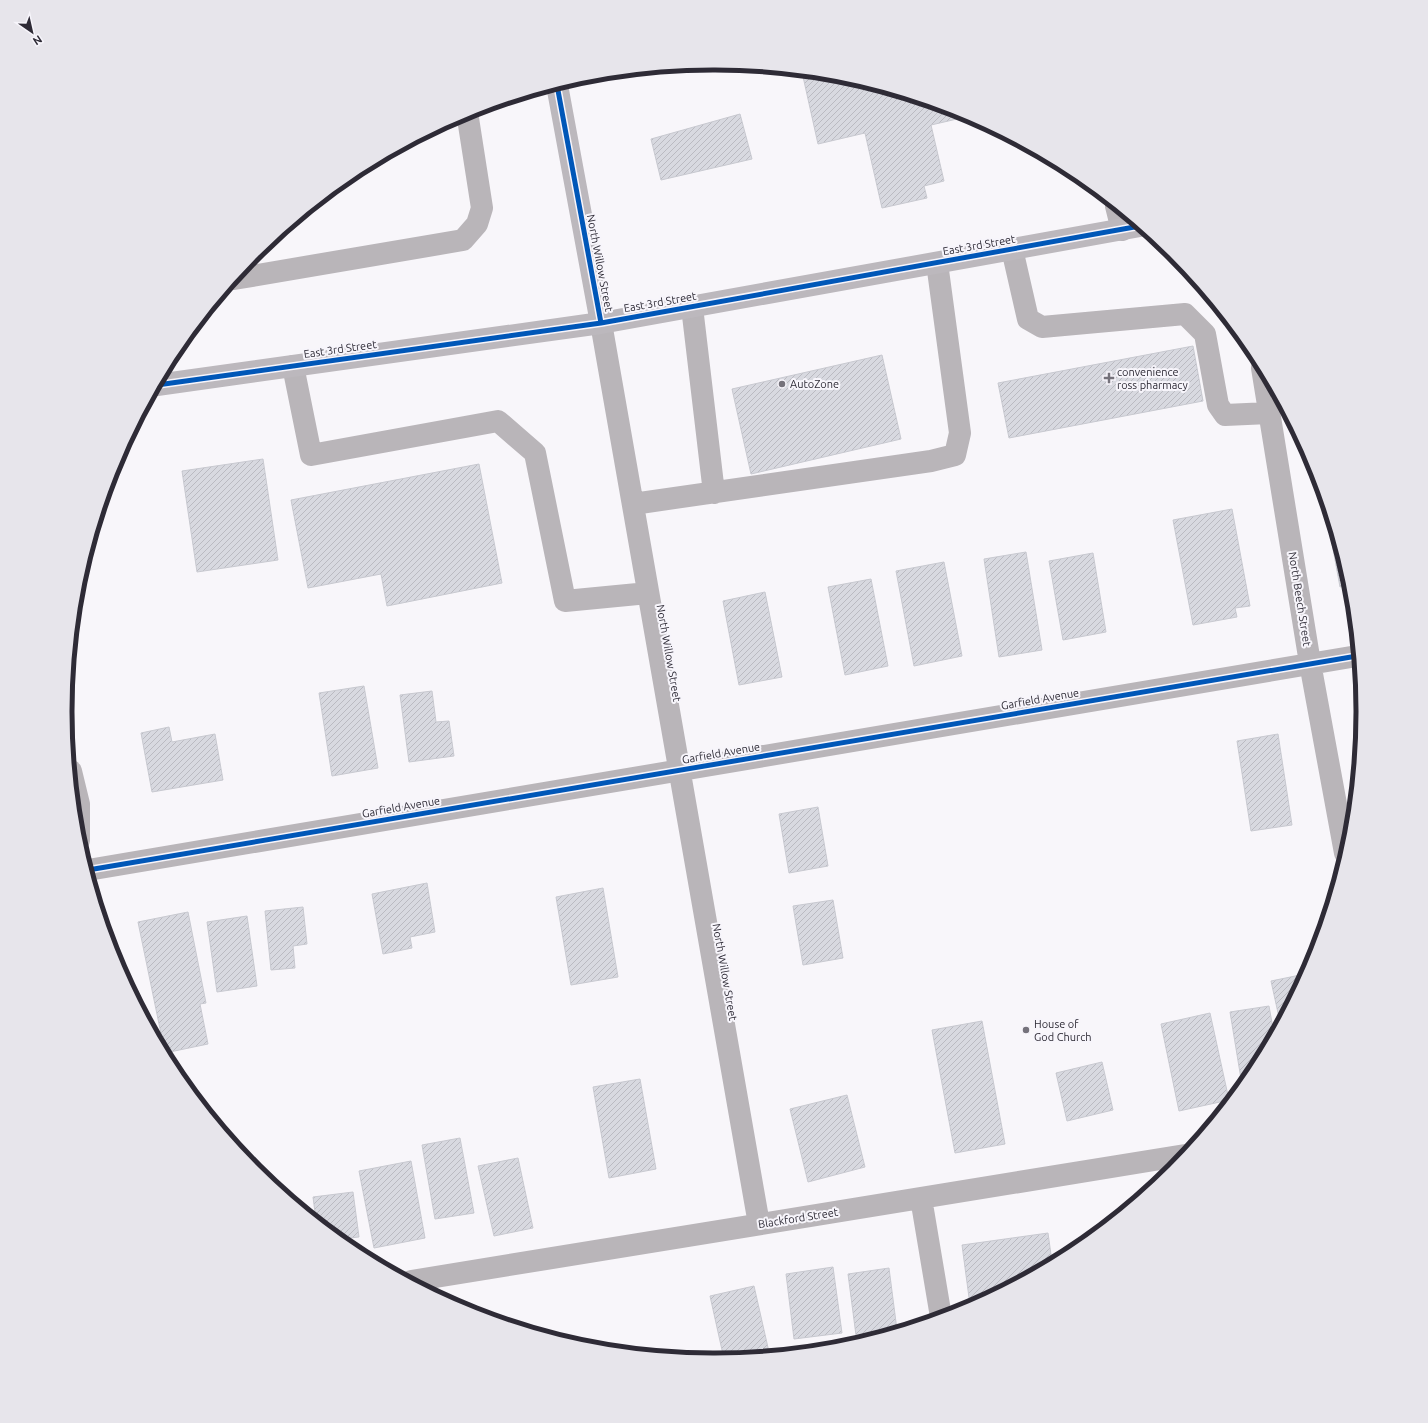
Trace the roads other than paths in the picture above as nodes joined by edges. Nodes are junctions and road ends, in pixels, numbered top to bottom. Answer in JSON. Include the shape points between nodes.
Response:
{"nodes":[{"id":1,"x":557,"y":90,"type":"edge"},
{"id":2,"x":468,"y":119,"type":"edge"},
{"id":3,"x":1125,"y":219,"type":"edge"},
{"id":4,"x":1131,"y":228,"type":"edge"},
{"id":5,"x":1012,"y":249,"type":"junction"},
{"id":6,"x":937,"y":263,"type":"junction"},
{"id":7,"x":242,"y":278,"type":"edge"},
{"id":8,"x":692,"y":307,"type":"junction"},
{"id":9,"x":601,"y":323,"type":"junction"},
{"id":10,"x":293,"y":366,"type":"junction"},
{"id":11,"x":1264,"y":382,"type":"edge"},
{"id":12,"x":162,"y":384,"type":"edge"},
{"id":13,"x":1269,"y":413,"type":"junction"},
{"id":14,"x":714,"y":493,"type":"junction"},
{"id":15,"x":633,"y":504,"type":"junction"},
{"id":16,"x":648,"y":593,"type":"junction"},
{"id":17,"x":1353,"y":657,"type":"edge"},
{"id":18,"x":1310,"y":663,"type":"junction"},
{"id":19,"x":679,"y":770,"type":"junction"},
{"id":20,"x":1343,"y":837,"type":"edge"},
{"id":21,"x":92,"y":869,"type":"edge"},
{"id":22,"x":1176,"y":1157,"type":"edge"},
{"id":23,"x":921,"y":1198,"type":"junction"},
{"id":24,"x":759,"y":1224,"type":"junction"},
{"id":25,"x":417,"y":1280,"type":"edge"},
{"id":26,"x":940,"y":1311,"type":"edge"}],
"edges":[{"from":1,"to":9,"type":"main road","name":"North Willow Street"},
{"from":2,"to":7,"type":"street","via":[[482,208],[477,224],[463,240]]},
{"from":3,"to":4,"type":"street"},
{"from":4,"to":5,"type":"main road","name":"East 3rd Street"},
{"from":5,"to":6,"type":"main road","name":"East 3rd Street"},
{"from":5,"to":13,"type":"street","via":[[1028,319],[1042,327],[1185,314],[1205,334],[1218,405],[1225,414]]},
{"from":6,"to":8,"type":"main road","name":"East 3rd Street"},
{"from":6,"to":14,"type":"street","via":[[960,433],[955,455],[931,461]]},
{"from":8,"to":9,"type":"main road","name":"East 3rd Street"},
{"from":8,"to":14,"type":"street"},
{"from":9,"to":10,"type":"main road","name":"East 3rd Street"},
{"from":9,"to":15,"type":"street","name":"North Willow Street"},
{"from":10,"to":12,"type":"main road","name":"East 3rd Street"},
{"from":10,"to":16,"type":"street","via":[[311,456],[498,421],[535,453],[565,601]]},
{"from":11,"to":13,"type":"street","name":"North Beech Street"},
{"from":13,"to":18,"type":"street","name":"North Beech Street"},
{"from":14,"to":15,"type":"street"},
{"from":15,"to":16,"type":"street","name":"North Willow Street"},
{"from":16,"to":19,"type":"street","name":"North Willow Street"},
{"from":17,"to":18,"type":"street","name":"Garfield Avenue"},
{"from":18,"to":19,"type":"street","name":"Garfield Avenue"},
{"from":18,"to":20,"type":"street","name":"North Beech Street"},
{"from":19,"to":21,"type":"street","name":"Garfield Avenue"},
{"from":19,"to":24,"type":"street","name":"North Willow Street"},
{"from":22,"to":23,"type":"street","name":"Blackford Street"},
{"from":23,"to":24,"type":"street","name":"Blackford Street"},
{"from":23,"to":26,"type":"street"},
{"from":24,"to":25,"type":"street","name":"Blackford Street"}]}
